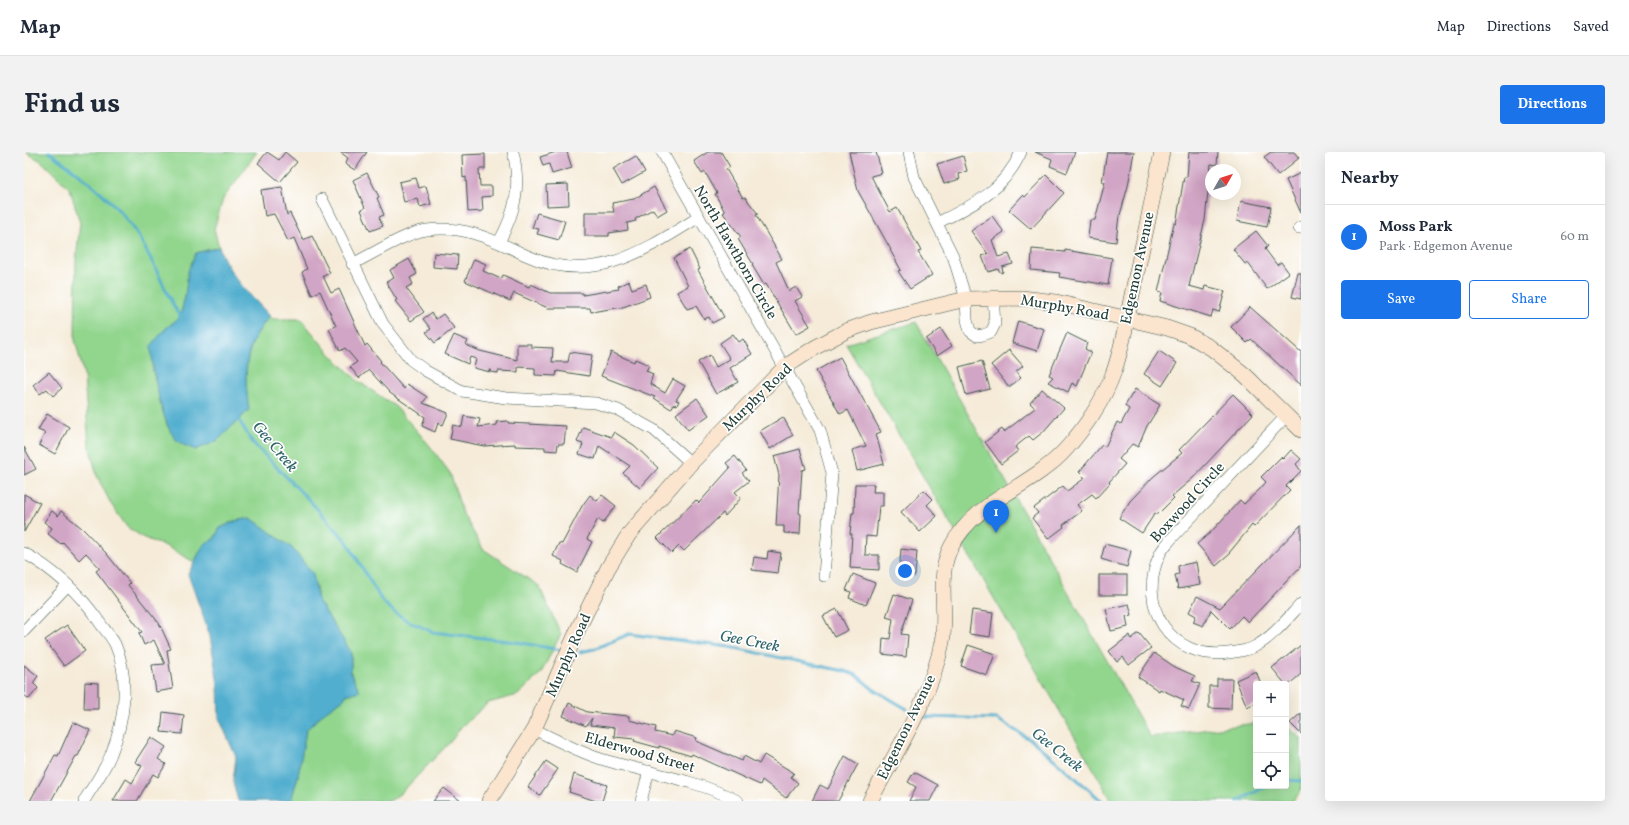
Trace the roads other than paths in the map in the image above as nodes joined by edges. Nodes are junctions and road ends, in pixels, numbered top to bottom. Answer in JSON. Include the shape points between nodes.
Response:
{"nodes":[{"id":1,"x":513,"y":152,"type":"edge"},
{"id":2,"x":662,"y":152,"type":"edge"},
{"id":3,"x":909,"y":152,"type":"edge"},
{"id":4,"x":1021,"y":152,"type":"edge"},
{"id":5,"x":1162,"y":152,"type":"edge"},
{"id":6,"x":322,"y":199,"type":"dead end"},
{"id":7,"x":699,"y":217,"type":"junction"},
{"id":8,"x":937,"y":223,"type":"junction"},
{"id":9,"x":499,"y":242,"type":"junction"},
{"id":10,"x":352,"y":264,"type":"junction"},
{"id":11,"x":993,"y":297,"type":"junction"},
{"id":12,"x":966,"y":299,"type":"junction"},
{"id":13,"x":1127,"y":318,"type":"junction"},
{"id":14,"x":784,"y":367,"type":"junction"},
{"id":15,"x":1286,"y":416,"type":"junction"},
{"id":16,"x":1301,"y":430,"type":"edge"},
{"id":17,"x":691,"y":463,"type":"junction"},
{"id":18,"x":24,"y":553,"type":"edge"},
{"id":19,"x":824,"y":576,"type":"dead end"},
{"id":20,"x":68,"y":585,"type":"junction"},
{"id":21,"x":1301,"y":604,"type":"edge"},
{"id":22,"x":24,"y":631,"type":"edge"},
{"id":23,"x":534,"y":729,"type":"junction"},
{"id":24,"x":649,"y":771,"type":"junction"},
{"id":25,"x":84,"y":801,"type":"edge"},
{"id":26,"x":489,"y":801,"type":"edge"},
{"id":27,"x":641,"y":801,"type":"edge"},
{"id":28,"x":738,"y":801,"type":"edge"},
{"id":29,"x":870,"y":801,"type":"edge"}],
"edges":[{"from":1,"to":9,"type":"street","via":[[517,169],[515,206]]},
{"from":2,"to":7,"type":"street","name":"North Hawthorn Circle"},
{"from":3,"to":8,"type":"street","via":[[914,177]]},
{"from":4,"to":8,"type":"street","via":[[1016,163],[994,191]]},
{"from":5,"to":13,"type":"street","name":"Edgemon Avenue"},
{"from":6,"to":10,"type":"street"},
{"from":7,"to":9,"type":"street","via":[[647,249],[598,267],[550,264],[528,257]]},
{"from":7,"to":14,"type":"street","name":"North Hawthorn Circle"},
{"from":8,"to":12,"type":"street","via":[[953,256]]},
{"from":9,"to":10,"type":"street","via":[[457,229],[425,230]]},
{"from":10,"to":17,"type":"street","via":[[383,324],[411,360],[426,371],[462,391],[506,398],[596,403],[618,410],[654,430]]},
{"from":11,"to":12,"type":"street","name":"Murphy Road"},
{"from":11,"to":12,"type":"street","via":[[995,324],[992,332],[977,336],[970,331]]},
{"from":11,"to":13,"type":"street","name":"Murphy Road","via":[[1056,302]]},
{"from":12,"to":14,"type":"street","name":"Murphy Road","via":[[871,322],[846,331]]},
{"from":13,"to":15,"type":"street","name":"Murphy Road","via":[[1190,336],[1211,348],[1245,375]]},
{"from":13,"to":29,"type":"street","name":"Edgemon Avenue","via":[[1113,374],[1081,430],[1045,469],[986,505],[971,518],[950,548],[944,574],[945,609],[942,642],[934,671],[921,704]]},
{"from":14,"to":17,"type":"street","name":"Murphy Road"},
{"from":14,"to":19,"type":"street","name":"North Hawthorn Circle","via":[[820,430],[832,473]]},
{"from":15,"to":16,"type":"street","name":"Murphy Road"},
{"from":15,"to":21,"type":"street","name":"Boxwood Circle","via":[[1170,539],[1160,553],[1154,569],[1153,602],[1158,619],[1170,634],[1184,646],[1214,655],[1240,652],[1254,647],[1272,635]]},
{"from":17,"to":23,"type":"street","name":"Murphy Road","via":[[629,534],[608,568]]},
{"from":18,"to":20,"type":"street"},
{"from":20,"to":22,"type":"street"},
{"from":20,"to":25,"type":"street","via":[[90,609],[114,643],[121,660],[124,691],[123,712],[111,755]]},
{"from":23,"to":24,"type":"street","name":"Elderwood Street","via":[[567,746],[602,759]]},
{"from":23,"to":26,"type":"street","name":"Murphy Road"},
{"from":24,"to":27,"type":"street"},
{"from":24,"to":28,"type":"street","name":"Elderwood Street","via":[[685,780]]}]}
